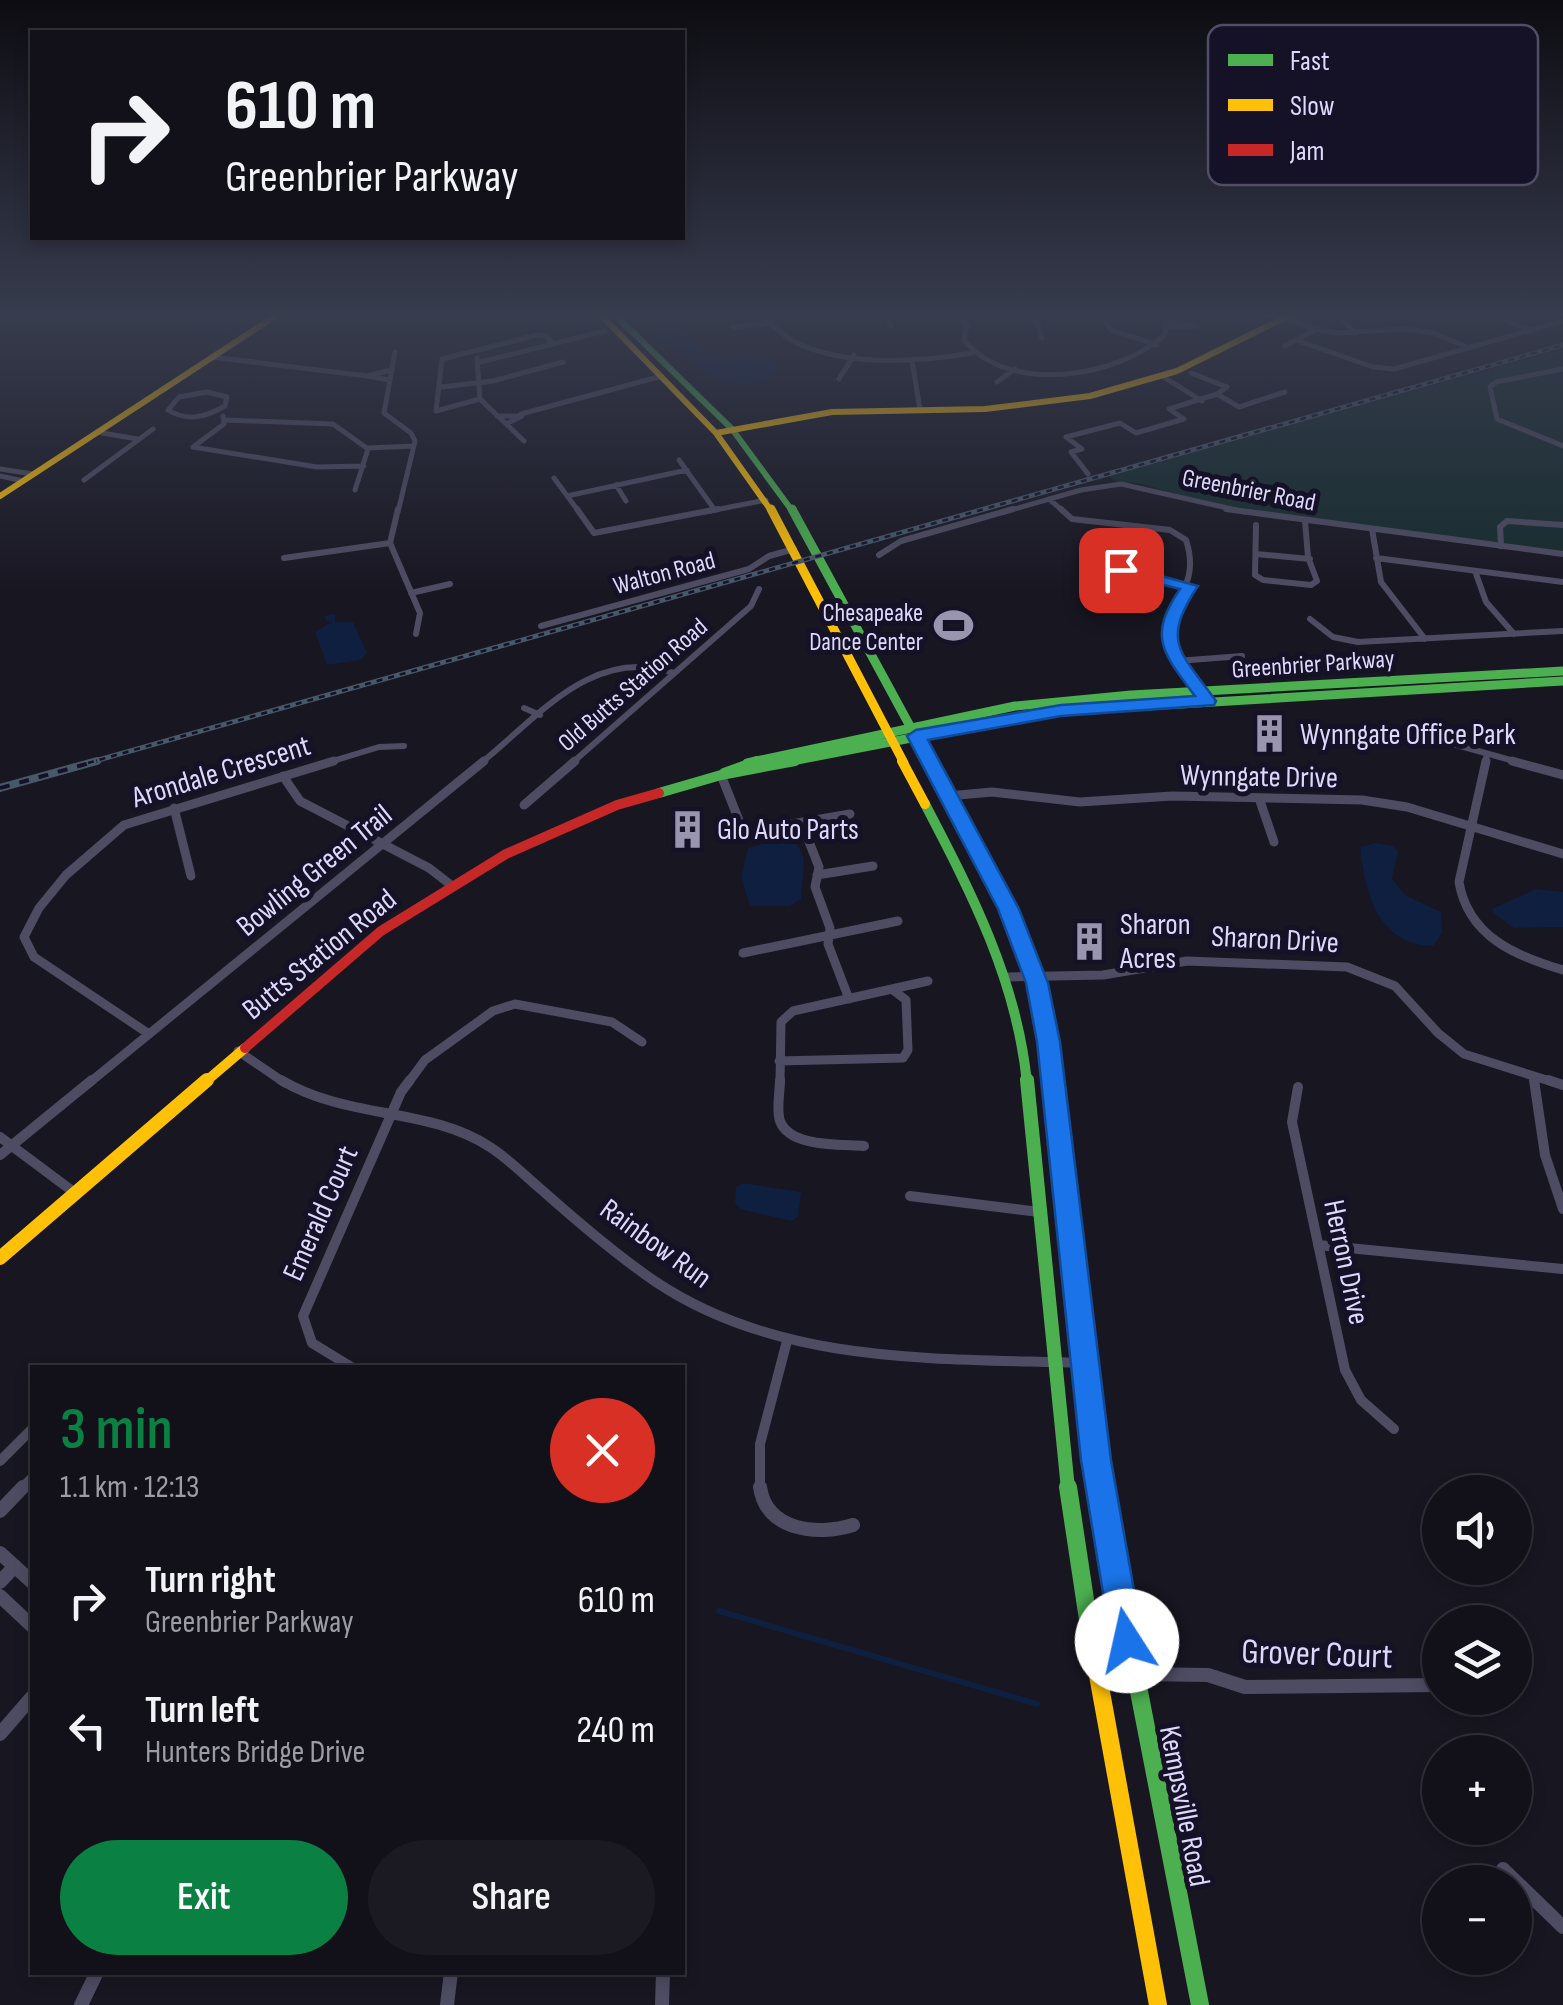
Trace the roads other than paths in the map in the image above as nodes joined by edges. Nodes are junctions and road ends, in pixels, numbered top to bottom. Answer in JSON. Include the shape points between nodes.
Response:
{"nodes":[{"id":1,"x":136,"y":407,"type":"edge"},
{"id":2,"x":170,"y":407,"type":"edge"},
{"id":3,"x":221,"y":407,"type":"edge"},
{"id":4,"x":385,"y":407,"type":"edge"},
{"id":5,"x":487,"y":407,"type":"edge"},
{"id":6,"x":549,"y":407,"type":"edge"},
{"id":7,"x":691,"y":407,"type":"edge"},
{"id":8,"x":709,"y":407,"type":"edge"},
{"id":9,"x":919,"y":407,"type":"edge"},
{"id":10,"x":986,"y":407,"type":"edge"},
{"id":11,"x":1181,"y":407,"type":"edge"},
{"id":12,"x":1494,"y":407,"type":"edge"},
{"id":13,"x":920,"y":410,"type":"junction"},
{"id":14,"x":216,"y":411,"type":"junction"},
{"id":15,"x":521,"y":414,"type":"junction"},
{"id":16,"x":497,"y":416,"type":"junction"},
{"id":17,"x":225,"y":420,"type":"junction"},
{"id":18,"x":506,"y":424,"type":"junction"},
{"id":19,"x":153,"y":429,"type":"dead end"},
{"id":20,"x":734,"y":431,"type":"junction"},
{"id":21,"x":97,"y":432,"type":"junction"},
{"id":22,"x":718,"y":435,"type":"junction"},
{"id":23,"x":137,"y":439,"type":"junction"},
{"id":24,"x":524,"y":441,"type":"dead end"},
{"id":25,"x":414,"y":446,"type":"junction"},
{"id":26,"x":1563,"y":446,"type":"edge"},
{"id":27,"x":367,"y":448,"type":"junction"},
{"id":28,"x":680,"y":460,"type":"dead end"},
{"id":29,"x":364,"y":466,"type":"junction"},
{"id":30,"x":687,"y":470,"type":"junction"},
{"id":31,"x":0,"y":473,"type":"edge"},
{"id":32,"x":1088,"y":474,"type":"dead end"},
{"id":33,"x":28,"y":478,"type":"junction"},
{"id":34,"x":554,"y":478,"type":"dead end"},
{"id":35,"x":84,"y":480,"type":"dead end"},
{"id":36,"x":616,"y":485,"type":"junction"},
{"id":37,"x":356,"y":490,"type":"dead end"},
{"id":38,"x":0,"y":496,"type":"edge"},
{"id":39,"x":567,"y":496,"type":"junction"},
{"id":40,"x":1049,"y":499,"type":"junction"},
{"id":41,"x":766,"y":500,"type":"junction"},
{"id":42,"x":626,"y":501,"type":"dead end"},
{"id":43,"x":714,"y":509,"type":"junction"},
{"id":44,"x":1306,"y":521,"type":"junction"},
{"id":45,"x":1256,"y":524,"type":"dead end"},
{"id":46,"x":1563,"y":525,"type":"edge"},
{"id":47,"x":1372,"y":530,"type":"junction"},
{"id":48,"x":594,"y":533,"type":"joint"},
{"id":49,"x":1084,"y":543,"type":"dead end"},
{"id":50,"x":390,"y":544,"type":"junction"},
{"id":51,"x":1501,"y":546,"type":"junction"},
{"id":52,"x":794,"y":549,"type":"junction"},
{"id":53,"x":1256,"y":554,"type":"junction"},
{"id":54,"x":1563,"y":554,"type":"edge"},
{"id":55,"x":879,"y":555,"type":"dead end"},
{"id":56,"x":284,"y":558,"type":"dead end"},
{"id":57,"x":1376,"y":558,"type":"junction"},
{"id":58,"x":1310,"y":560,"type":"junction"},
{"id":59,"x":1475,"y":571,"type":"junction"},
{"id":60,"x":1563,"y":582,"type":"edge"},
{"id":61,"x":450,"y":584,"type":"dead end"},
{"id":62,"x":1190,"y":586,"type":"junction"},
{"id":63,"x":759,"y":589,"type":"dead end"},
{"id":64,"x":411,"y":593,"type":"junction"},
{"id":65,"x":1310,"y":619,"type":"dead end"},
{"id":66,"x":541,"y":626,"type":"dead end"},
{"id":67,"x":1563,"y":631,"type":"edge"},
{"id":68,"x":416,"y":634,"type":"dead end"},
{"id":69,"x":1514,"y":634,"type":"junction"},
{"id":70,"x":1425,"y":638,"type":"junction"},
{"id":71,"x":1242,"y":656,"type":"dead end"},
{"id":72,"x":1177,"y":661,"type":"junction"},
{"id":73,"x":1563,"y":671,"type":"edge"},
{"id":74,"x":674,"y":673,"type":"junction"},
{"id":75,"x":1563,"y":682,"type":"edge"},
{"id":76,"x":1204,"y":697,"type":"junction"},
{"id":77,"x":524,"y":708,"type":"dead end"},
{"id":78,"x":540,"y":715,"type":"junction"},
{"id":79,"x":913,"y":731,"type":"junction"},
{"id":80,"x":891,"y":736,"type":"junction"},
{"id":81,"x":1415,"y":739,"type":"dead end"},
{"id":82,"x":404,"y":746,"type":"dead end"},
{"id":83,"x":1487,"y":754,"type":"junction"},
{"id":84,"x":721,"y":775,"type":"junction"},
{"id":85,"x":284,"y":776,"type":"junction"},
{"id":86,"x":1563,"y":776,"type":"edge"},
{"id":87,"x":948,"y":796,"type":"junction"},
{"id":88,"x":1259,"y":798,"type":"junction"},
{"id":89,"x":524,"y":805,"type":"dead end"},
{"id":90,"x":174,"y":808,"type":"junction"},
{"id":91,"x":850,"y":814,"type":"dead end"},
{"id":92,"x":802,"y":824,"type":"junction"},
{"id":93,"x":1472,"y":826,"type":"junction"},
{"id":94,"x":1274,"y":842,"type":"dead end"},
{"id":95,"x":382,"y":844,"type":"junction"},
{"id":96,"x":1563,"y":854,"type":"edge"},
{"id":97,"x":873,"y":866,"type":"dead end"},
{"id":98,"x":817,"y":875,"type":"junction"},
{"id":99,"x":191,"y":876,"type":"dead end"},
{"id":100,"x":451,"y":885,"type":"junction"},
{"id":101,"x":898,"y":921,"type":"dead end"},
{"id":102,"x":829,"y":935,"type":"junction"},
{"id":103,"x":743,"y":954,"type":"dead end"},
{"id":104,"x":1563,"y":970,"type":"edge"},
{"id":105,"x":1035,"y":976,"type":"junction"},
{"id":106,"x":1009,"y":977,"type":"junction"},
{"id":107,"x":928,"y":982,"type":"dead end"},
{"id":108,"x":890,"y":990,"type":"junction"},
{"id":109,"x":849,"y":999,"type":"junction"},
{"id":110,"x":150,"y":1034,"type":"junction"},
{"id":111,"x":642,"y":1042,"type":"dead end"},
{"id":112,"x":238,"y":1052,"type":"junction"},
{"id":113,"x":778,"y":1061,"type":"junction"},
{"id":114,"x":1534,"y":1078,"type":"junction"},
{"id":115,"x":1563,"y":1085,"type":"edge"},
{"id":116,"x":1298,"y":1087,"type":"dead end"},
{"id":117,"x":391,"y":1114,"type":"junction"},
{"id":118,"x":0,"y":1136,"type":"edge"},
{"id":119,"x":12,"y":1146,"type":"junction"},
{"id":120,"x":864,"y":1146,"type":"dead end"},
{"id":121,"x":0,"y":1155,"type":"edge"},
{"id":122,"x":75,"y":1193,"type":"junction"},
{"id":123,"x":910,"y":1196,"type":"dead end"},
{"id":124,"x":1563,"y":1209,"type":"edge"},
{"id":125,"x":1039,"y":1212,"type":"junction"},
{"id":126,"x":1318,"y":1244,"type":"junction"},
{"id":127,"x":0,"y":1258,"type":"edge"},
{"id":128,"x":1563,"y":1269,"type":"edge"},
{"id":129,"x":788,"y":1341,"type":"junction"},
{"id":130,"x":1053,"y":1362,"type":"junction"},
{"id":131,"x":1084,"y":1363,"type":"junction"},
{"id":132,"x":347,"y":1365,"type":"edge"},
{"id":133,"x":1394,"y":1429,"type":"dead end"},
{"id":134,"x":30,"y":1431,"type":"edge"},
{"id":135,"x":0,"y":1461,"type":"edge"},
{"id":136,"x":30,"y":1480,"type":"edge"},
{"id":137,"x":0,"y":1511,"type":"edge"},
{"id":138,"x":853,"y":1525,"type":"dead end"},
{"id":139,"x":0,"y":1553,"type":"edge"},
{"id":140,"x":15,"y":1566,"type":"junction"},
{"id":141,"x":30,"y":1580,"type":"edge"},
{"id":142,"x":0,"y":1582,"type":"edge"},
{"id":143,"x":0,"y":1596,"type":"edge"},
{"id":144,"x":30,"y":1624,"type":"edge"},
{"id":145,"x":1133,"y":1674,"type":"junction"},
{"id":146,"x":1422,"y":1684,"type":"edge"},
{"id":147,"x":30,"y":1699,"type":"edge"},
{"id":148,"x":0,"y":1734,"type":"edge"},
{"id":149,"x":1532,"y":1897,"type":"edge"},
{"id":150,"x":1563,"y":1927,"type":"edge"},
{"id":151,"x":96,"y":1975,"type":"edge"},
{"id":152,"x":451,"y":1975,"type":"edge"},
{"id":153,"x":662,"y":1975,"type":"edge"},
{"id":154,"x":81,"y":2005,"type":"edge"},
{"id":155,"x":447,"y":2005,"type":"edge"},
{"id":156,"x":662,"y":2005,"type":"edge"},
{"id":157,"x":1158,"y":2005,"type":"edge"},
{"id":158,"x":1200,"y":2005,"type":"edge"}],
"edges":[{"from":1,"to":21,"type":"main road"},
{"from":2,"to":14,"type":"street","via":[[176,416]]},
{"from":3,"to":14,"type":"street"},
{"from":4,"to":25,"type":"street","via":[[384,413],[412,433]]},
{"from":5,"to":16,"type":"street"},
{"from":6,"to":15,"type":"street"},
{"from":7,"to":22,"type":"main road","name":"Kempsville Road"},
{"from":8,"to":20,"type":"main road","name":"Kempsville Road"},
{"from":9,"to":13,"type":"street"},
{"from":10,"to":13,"type":"main road"},
{"from":11,"to":32,"type":"street","via":[[1169,410],[1184,420],[1136,433],[1120,423],[1066,437],[1082,448],[1071,452]]},
{"from":12,"to":26,"type":"street","via":[[1497,420]]},
{"from":13,"to":20,"type":"main road","via":[[832,412]]},
{"from":14,"to":17,"type":"street"},
{"from":15,"to":16,"type":"street"},
{"from":15,"to":18,"type":"street"},
{"from":16,"to":18,"type":"street"},
{"from":17,"to":27,"type":"street","via":[[333,424]]},
{"from":17,"to":29,"type":"street","via":[[193,448],[318,467]]},
{"from":18,"to":24,"type":"street"},
{"from":19,"to":23,"type":"street"},
{"from":20,"to":22,"type":"main road"},
{"from":20,"to":79,"type":"main road","name":"Kempsville Road","via":[[798,518]]},
{"from":21,"to":23,"type":"street"},
{"from":21,"to":33,"type":"main road"},
{"from":22,"to":41,"type":"main road","name":"Kempsville Road"},
{"from":23,"to":35,"type":"street"},
{"from":25,"to":27,"type":"street"},
{"from":25,"to":50,"type":"street"},
{"from":27,"to":29,"type":"street"},
{"from":28,"to":30,"type":"street"},
{"from":29,"to":37,"type":"street"},
{"from":30,"to":36,"type":"street"},
{"from":30,"to":43,"type":"street"},
{"from":31,"to":33,"type":"street"},
{"from":33,"to":38,"type":"main road"},
{"from":34,"to":39,"type":"street"},
{"from":36,"to":39,"type":"street"},
{"from":36,"to":42,"type":"street"},
{"from":39,"to":48,"type":"street"},
{"from":40,"to":44,"type":"street","name":"Greenbrier Road","via":[[1130,484],[1224,510]]},
{"from":40,"to":55,"type":"street","name":"Greenbrier Road","via":[[901,542]]},
{"from":40,"to":62,"type":"street","via":[[1072,519],[1180,535],[1190,548]]},
{"from":41,"to":43,"type":"street"},
{"from":41,"to":52,"type":"main road","name":"Kempsville Road"},
{"from":43,"to":48,"type":"street"},
{"from":44,"to":47,"type":"street","name":"Greenbrier Road"},
{"from":44,"to":58,"type":"street"},
{"from":45,"to":53,"type":"street"},
{"from":46,"to":51,"type":"street","via":[[1508,521],[1500,527]]},
{"from":47,"to":51,"type":"street","name":"Greenbrier Road"},
{"from":47,"to":57,"type":"street"},
{"from":49,"to":62,"type":"street","via":[[1106,566]]},
{"from":50,"to":56,"type":"street"},
{"from":50,"to":64,"type":"street"},
{"from":51,"to":54,"type":"street","name":"Greenbrier Road"},
{"from":52,"to":66,"type":"street","name":"Walton Road","via":[[749,569]]},
{"from":52,"to":80,"type":"main road","name":"Kempsville Road"},
{"from":53,"to":58,"type":"street"},
{"from":53,"to":58,"type":"street","via":[[1255,575],[1263,580],[1316,584]]},
{"from":57,"to":59,"type":"street"},
{"from":57,"to":70,"type":"street","via":[[1381,582]]},
{"from":59,"to":60,"type":"street"},
{"from":59,"to":69,"type":"street","via":[[1486,602]]},
{"from":61,"to":64,"type":"street"},
{"from":62,"to":72,"type":"street","via":[[1168,623]]},
{"from":63,"to":74,"type":"street","name":"Old Butts Station Road","via":[[752,606]]},
{"from":64,"to":68,"type":"street","via":[[421,617]]},
{"from":65,"to":70,"type":"street","via":[[1350,642]]},
{"from":67,"to":69,"type":"street"},
{"from":69,"to":70,"type":"street"},
{"from":71,"to":72,"type":"street"},
{"from":72,"to":76,"type":"street"},
{"from":73,"to":76,"type":"main road","name":"Greenbrier Parkway"},
{"from":74,"to":78,"type":"street","name":"Bowling Green Trail","via":[[644,664],[600,671]]},
{"from":74,"to":89,"type":"street","name":"Old Butts Station Road"},
{"from":75,"to":76,"type":"main road","name":"Greenbrier Parkway"},
{"from":76,"to":79,"type":"main road","name":"Greenbrier Parkway","via":[[1030,704]]},
{"from":77,"to":78,"type":"street"},
{"from":78,"to":95,"type":"street","name":"Bowling Green Trail"},
{"from":79,"to":80,"type":"main road","name":"Greenbrier Parkway"},
{"from":79,"to":87,"type":"main road","name":"Kempsville Road"},
{"from":80,"to":84,"type":"main road","name":"Butts Station Road"},
{"from":80,"to":106,"type":"main road","name":"Kempsville Road"},
{"from":81,"to":83,"type":"street"},
{"from":82,"to":85,"type":"street","name":"Arondale Crescent","via":[[379,747]]},
{"from":83,"to":86,"type":"street"},
{"from":83,"to":93,"type":"street"},
{"from":84,"to":92,"type":"street","via":[[746,828]]},
{"from":84,"to":100,"type":"main road","name":"Butts Station Road","via":[[584,818]]},
{"from":85,"to":90,"type":"street","name":"Arondale Crescent"},
{"from":85,"to":95,"type":"street","via":[[300,801]]},
{"from":87,"to":88,"type":"street","name":"Wynngate Drive","via":[[992,792],[1080,802]]},
{"from":87,"to":105,"type":"main road","name":"Kempsville Road"},
{"from":88,"to":93,"type":"street","name":"Wynngate Drive","via":[[1382,802]]},
{"from":88,"to":94,"type":"street"},
{"from":90,"to":99,"type":"street"},
{"from":90,"to":110,"type":"street","name":"Arondale Crescent","via":[[104,838],[31,918],[24,937],[34,958]]},
{"from":91,"to":92,"type":"street"},
{"from":92,"to":98,"type":"street","via":[[820,867]]},
{"from":93,"to":96,"type":"street","name":"Wynngate Drive"},
{"from":93,"to":104,"type":"street","via":[[1459,882],[1468,915],[1508,950]]},
{"from":95,"to":100,"type":"street"},
{"from":95,"to":110,"type":"street","name":"Bowling Green Trail"},
{"from":97,"to":98,"type":"street"},
{"from":98,"to":102,"type":"street"},
{"from":100,"to":112,"type":"main road","name":"Butts Station Road","via":[[358,949]]},
{"from":101,"to":102,"type":"street"},
{"from":102,"to":103,"type":"street"},
{"from":102,"to":109,"type":"street"},
{"from":105,"to":106,"type":"street","name":"Sharon Drive"},
{"from":105,"to":114,"type":"street","name":"Sharon Drive","via":[[1103,975],[1187,961],[1347,967],[1395,986],[1464,1054]]},
{"from":105,"to":131,"type":"main road","name":"Kempsville Road","via":[[1047,1028]]},
{"from":106,"to":125,"type":"main road","name":"Kempsville Road","via":[[1022,1034]]},
{"from":107,"to":108,"type":"street"},
{"from":108,"to":109,"type":"street"},
{"from":108,"to":113,"type":"street","via":[[906,1000],[903,1058]]},
{"from":109,"to":113,"type":"street","via":[[786,1014]]},
{"from":110,"to":119,"type":"street","name":"Bowling Green Trail"},
{"from":111,"to":117,"type":"street","name":"Emerald Court","via":[[612,1022],[505,1006],[426,1060]]},
{"from":112,"to":117,"type":"street","name":"Rainbow Run","via":[[308,1095]]},
{"from":112,"to":122,"type":"main road","name":"Butts Station Road"},
{"from":113,"to":120,"type":"street","via":[[783,1129]]},
{"from":114,"to":115,"type":"street","name":"Sharon Drive"},
{"from":114,"to":124,"type":"street","via":[[1545,1155]]},
{"from":116,"to":126,"type":"street","name":"Herron Drive","via":[[1292,1122]]},
{"from":117,"to":129,"type":"street","name":"Rainbow Run","via":[[470,1135],[654,1279],[717,1316]]},
{"from":117,"to":132,"type":"street","name":"Emerald Court","via":[[303,1316],[314,1348]]},
{"from":118,"to":119,"type":"street"},
{"from":119,"to":121,"type":"street","name":"Bowling Green Trail"},
{"from":119,"to":122,"type":"street"},
{"from":122,"to":127,"type":"main road","name":"Butts Station Road"},
{"from":123,"to":125,"type":"street"},
{"from":125,"to":130,"type":"main road","name":"Kempsville Road"},
{"from":126,"to":128,"type":"street"},
{"from":126,"to":133,"type":"street","name":"Herron Drive","via":[[1344,1370],[1361,1400]]},
{"from":129,"to":130,"type":"street","name":"Rainbow Run","via":[[866,1354]]},
{"from":129,"to":138,"type":"street","via":[[755,1474],[760,1499],[785,1525],[818,1533]]},
{"from":130,"to":131,"type":"street","name":"Rainbow Run"},
{"from":130,"to":157,"type":"main road","name":"Kempsville Road","via":[[1079,1565]]},
{"from":131,"to":145,"type":"main road","name":"Kempsville Road"},
{"from":134,"to":135,"type":"street"},
{"from":136,"to":137,"type":"street"},
{"from":139,"to":140,"type":"street"},
{"from":140,"to":141,"type":"street"},
{"from":140,"to":142,"type":"street"},
{"from":143,"to":144,"type":"street"},
{"from":145,"to":146,"type":"street","name":"Grover Court","via":[[1208,1675],[1245,1688]]},
{"from":145,"to":158,"type":"main road","name":"Kempsville Road"},
{"from":147,"to":148,"type":"street"},
{"from":149,"to":150,"type":"street"},
{"from":151,"to":154,"type":"street"},
{"from":152,"to":155,"type":"street"},
{"from":153,"to":156,"type":"street"}]}
